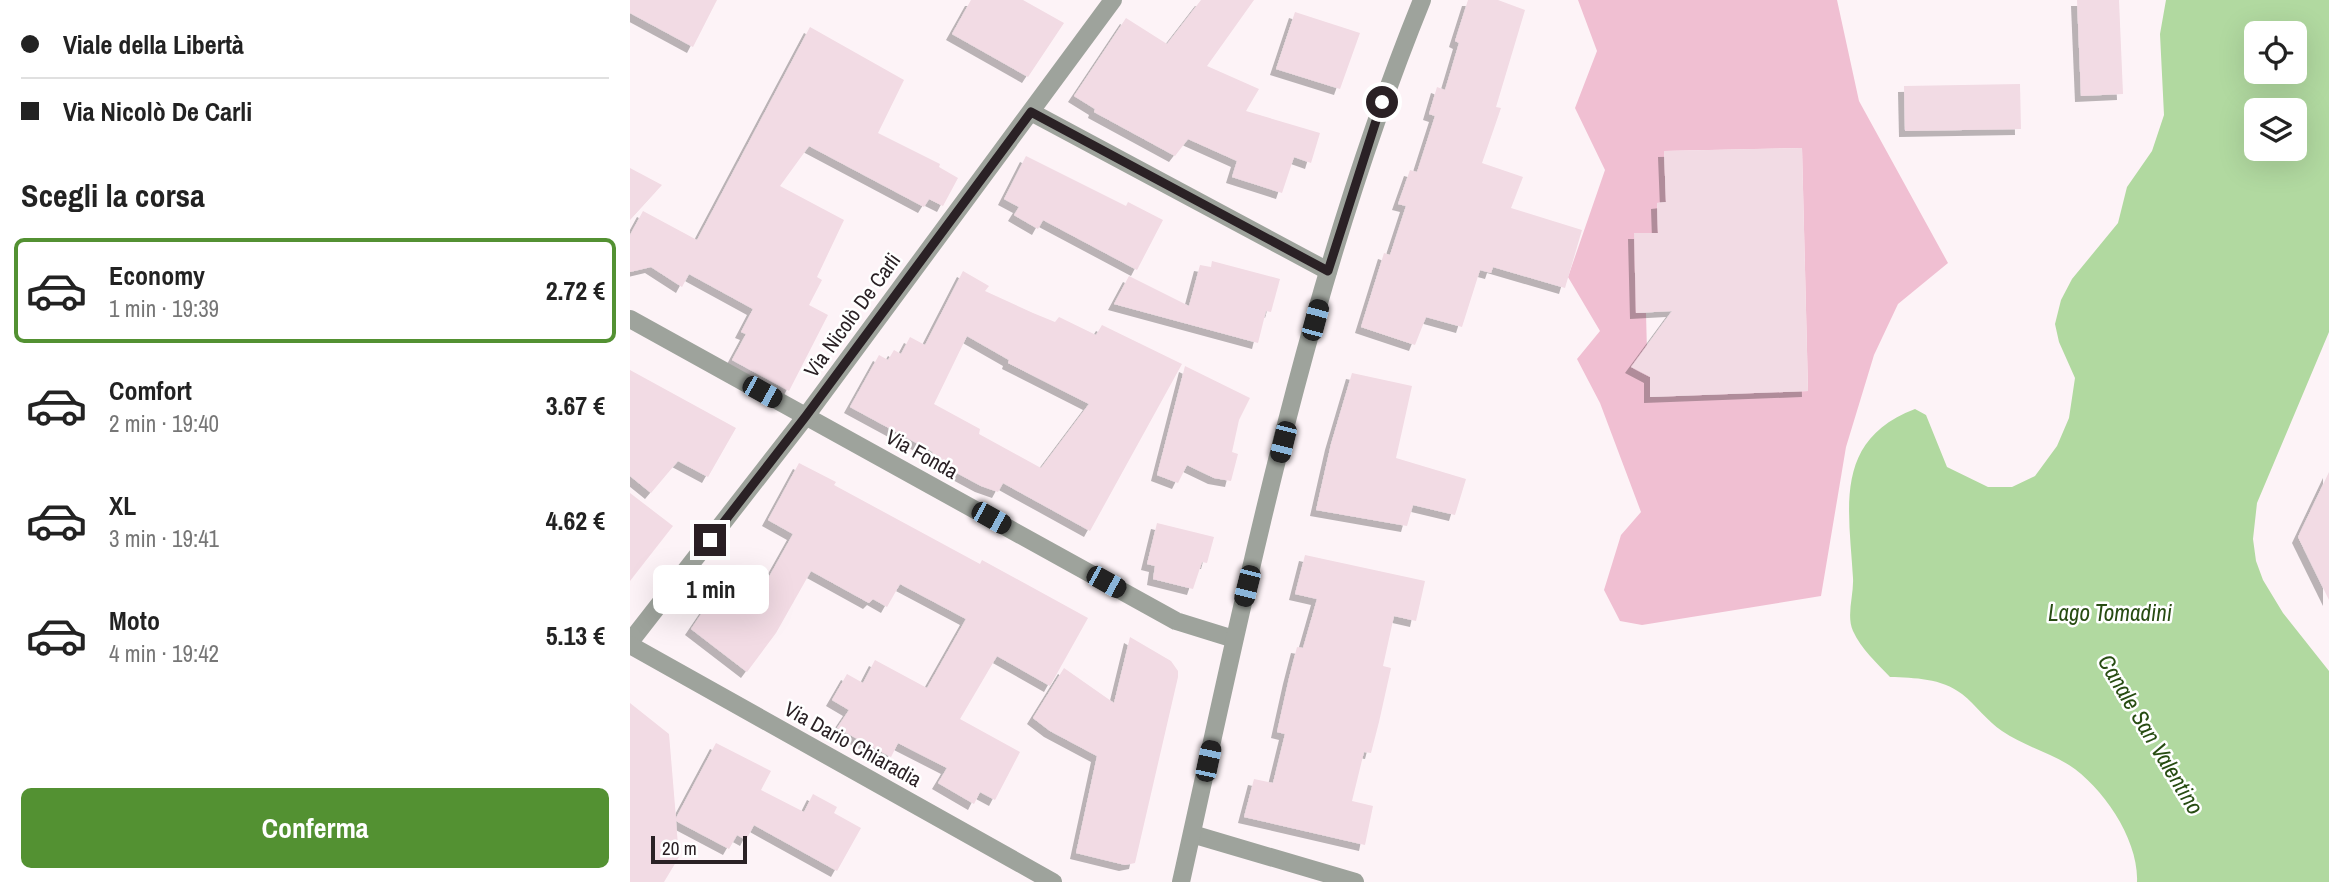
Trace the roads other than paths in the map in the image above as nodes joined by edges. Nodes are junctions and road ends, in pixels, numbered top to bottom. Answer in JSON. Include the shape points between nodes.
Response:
{"nodes":[{"id":1,"x":1113,"y":0,"type":"edge"},
{"id":2,"x":1422,"y":0,"type":"edge"},
{"id":3,"x":1031,"y":112,"type":"junction"},
{"id":4,"x":1328,"y":271,"type":"junction"},
{"id":5,"x":630,"y":319,"type":"edge"},
{"id":6,"x":806,"y":416,"type":"junction"},
{"id":7,"x":1234,"y":639,"type":"junction"},
{"id":8,"x":630,"y":644,"type":"edge"},
{"id":9,"x":1192,"y":834,"type":"junction"},
{"id":10,"x":1053,"y":882,"type":"edge"},
{"id":11,"x":1181,"y":882,"type":"edge"},
{"id":12,"x":1354,"y":882,"type":"edge"}],
"edges":[{"from":1,"to":3,"type":"street","name":"Via Nicolò De Carli"},
{"from":2,"to":4,"type":"street","via":[[1391,76]]},
{"from":3,"to":4,"type":"street"},
{"from":3,"to":6,"type":"street","name":"Via Nicolò De Carli"},
{"from":4,"to":7,"type":"street"},
{"from":5,"to":6,"type":"street","name":"Via Fonda"},
{"from":6,"to":7,"type":"street","name":"Via Fonda","via":[[1176,621]]},
{"from":6,"to":8,"type":"street","name":"Via Nicolò De Carli"},
{"from":7,"to":9,"type":"street"},
{"from":8,"to":10,"type":"street","name":"Via Dario Chiaradia"},
{"from":9,"to":11,"type":"street"},
{"from":9,"to":12,"type":"street"}]}
